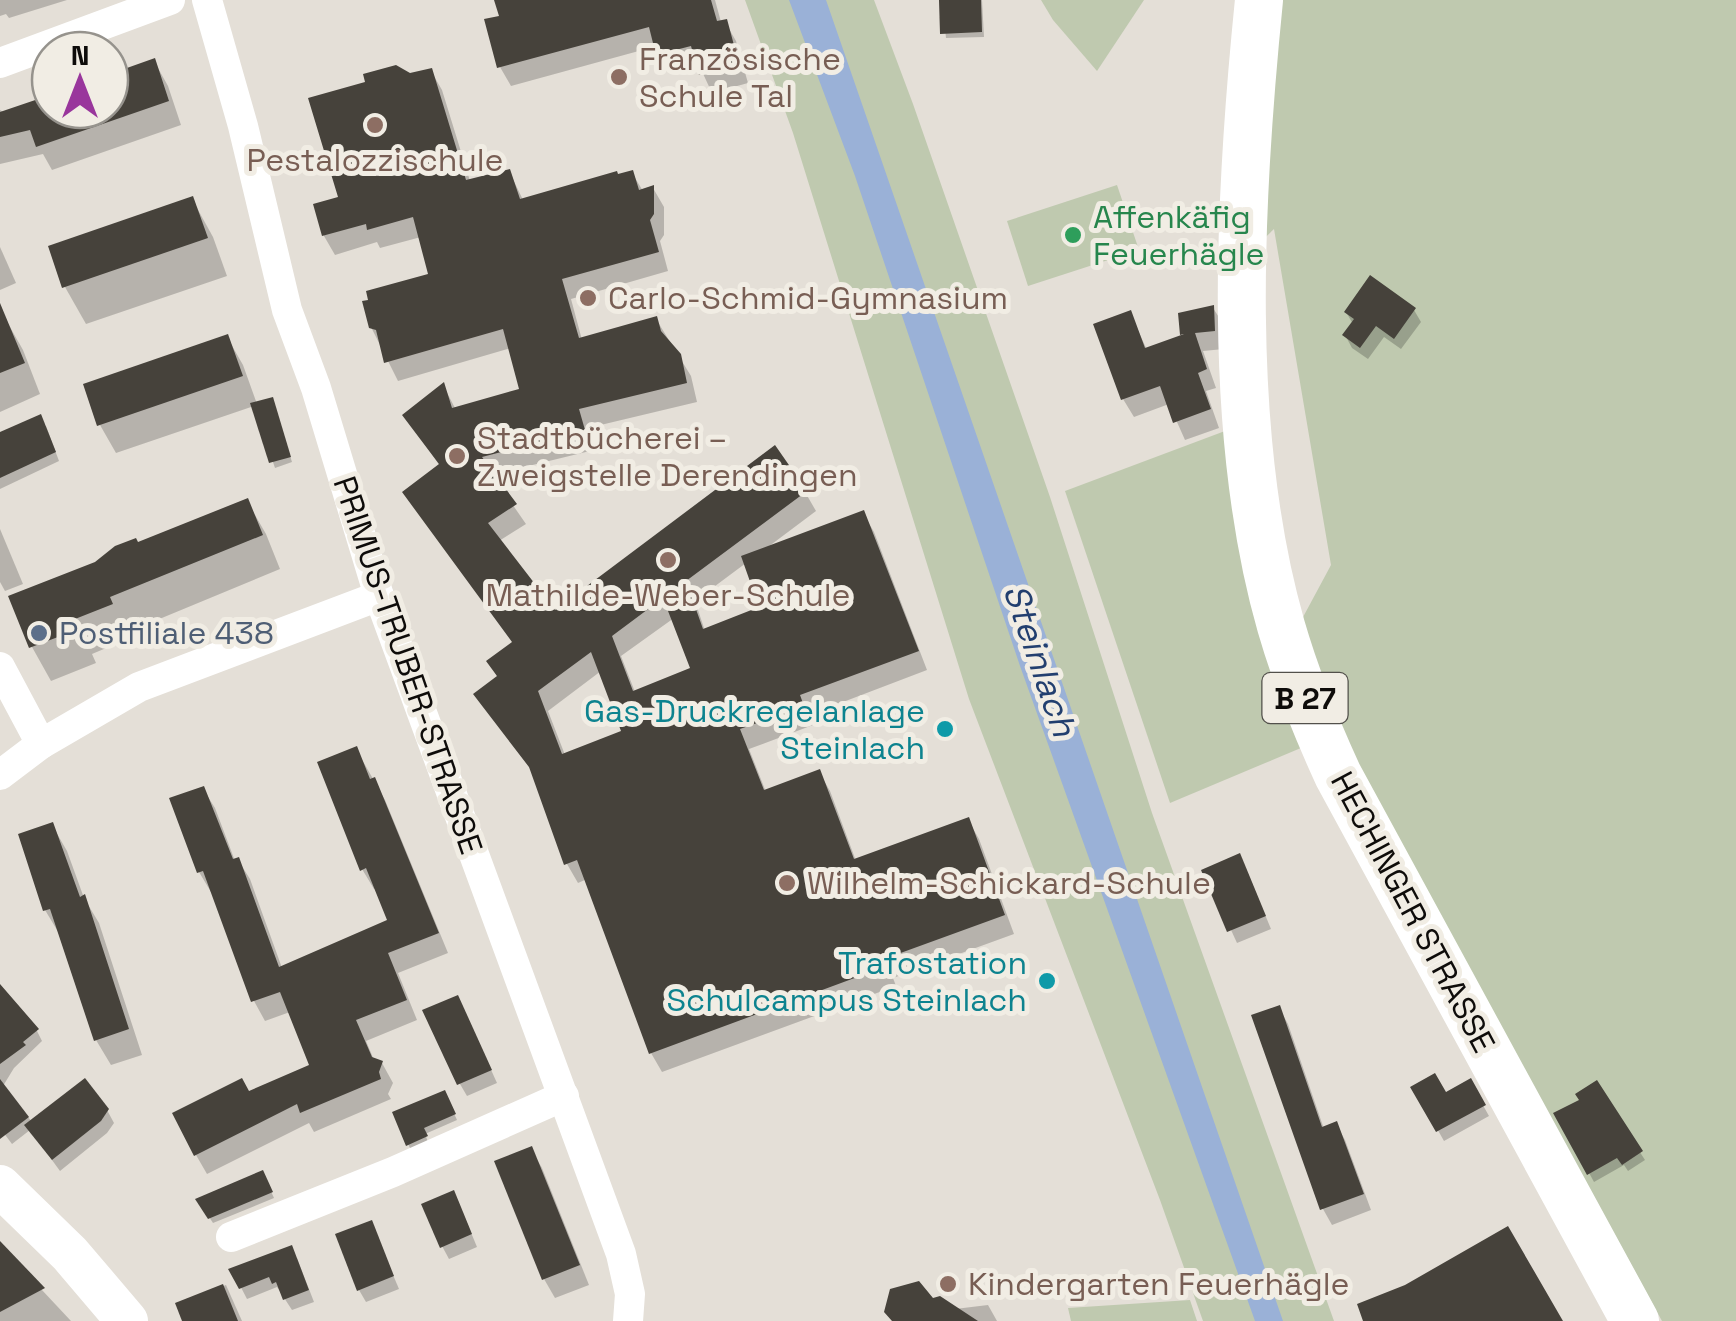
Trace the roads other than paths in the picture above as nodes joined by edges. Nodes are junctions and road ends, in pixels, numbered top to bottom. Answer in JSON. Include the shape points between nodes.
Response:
{"nodes":[{"id":1,"x":170,"y":0,"type":"edge"},
{"id":2,"x":207,"y":0,"type":"edge"},
{"id":3,"x":1259,"y":0,"type":"edge"},
{"id":4,"x":0,"y":62,"type":"edge"},
{"id":5,"x":379,"y":596,"type":"junction"},
{"id":6,"x":0,"y":667,"type":"edge"},
{"id":7,"x":42,"y":744,"type":"junction"},
{"id":8,"x":0,"y":775,"type":"edge"},
{"id":9,"x":564,"y":1096,"type":"junction"},
{"id":10,"x":0,"y":1186,"type":"edge"},
{"id":11,"x":231,"y":1237,"type":"dead end"},
{"id":12,"x":127,"y":1321,"type":"edge"},
{"id":13,"x":628,"y":1321,"type":"edge"},
{"id":14,"x":1635,"y":1321,"type":"edge"}],
"edges":[{"from":1,"to":4,"type":"street"},
{"from":2,"to":5,"type":"street","name":"PRIMUS-TRUBER-STRASSE","via":[[287,310]]},
{"from":3,"to":14,"type":"main road","name":"HECHINGER STRASSE","number":"B 27","via":[[1245,216],[1245,354],[1255,486],[1281,626],[1338,775]]},
{"from":5,"to":7,"type":"street","via":[[139,687]]},
{"from":5,"to":9,"type":"street","name":"PRIMUS-TRUBER-STRASSE"},
{"from":6,"to":7,"type":"street"},
{"from":7,"to":8,"type":"street"},
{"from":9,"to":11,"type":"street"},
{"from":9,"to":13,"type":"street","name":"PRIMUS-TRUBER-STRASSE","via":[[628,1278]]},
{"from":10,"to":12,"type":"street"}]}
